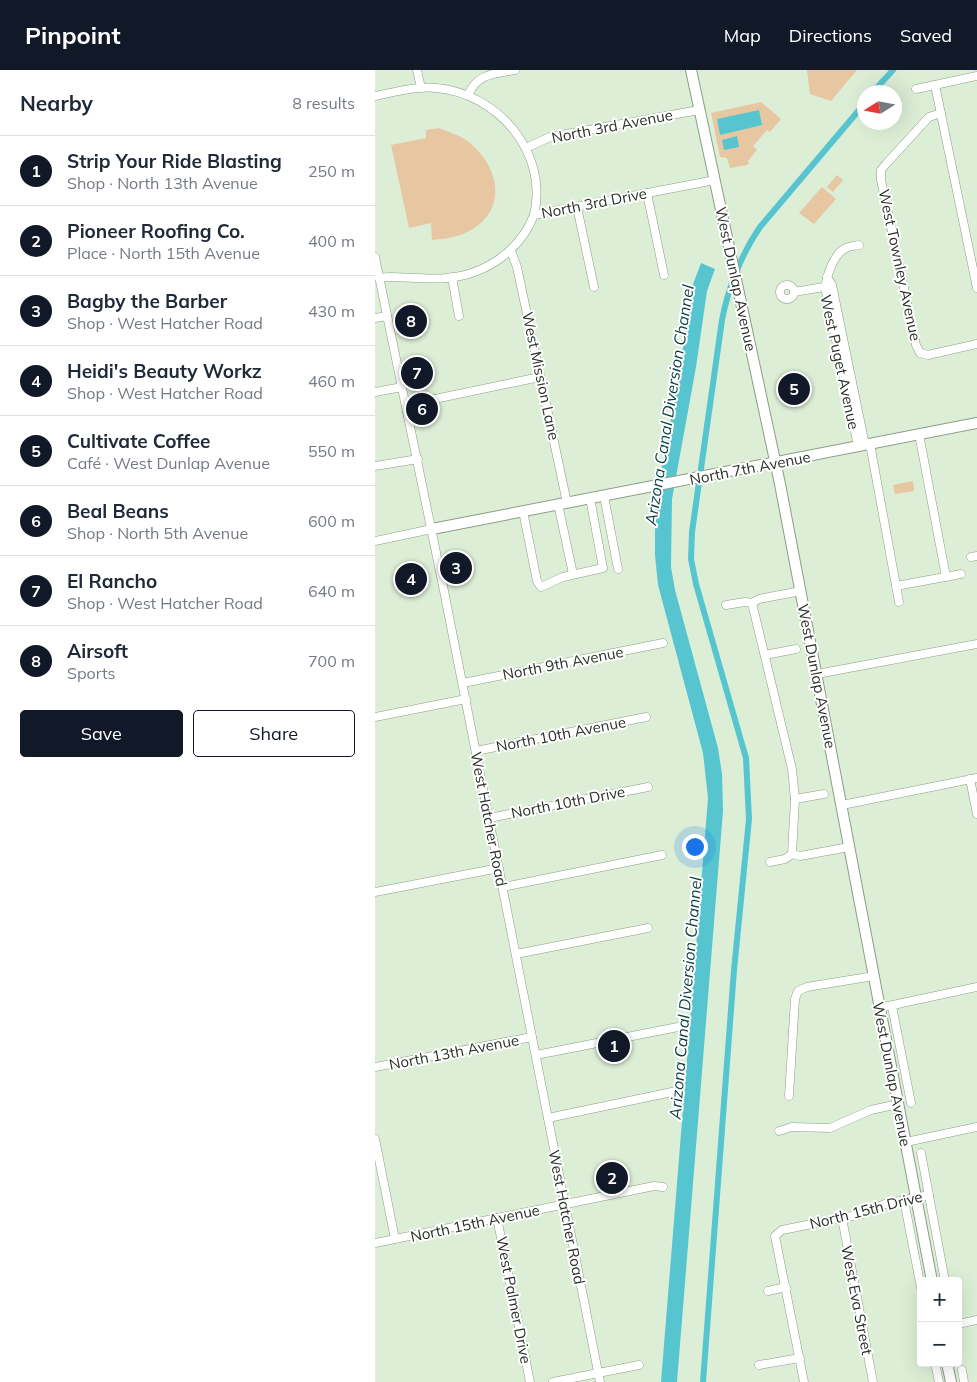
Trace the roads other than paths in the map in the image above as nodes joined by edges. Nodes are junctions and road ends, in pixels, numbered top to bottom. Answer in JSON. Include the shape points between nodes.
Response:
{"nodes":[{"id":1,"x":417,"y":70,"type":"edge"},
{"id":2,"x":515,"y":70,"type":"edge"},
{"id":3,"x":691,"y":71,"type":"edge"},
{"id":4,"x":977,"y":76,"type":"edge"},
{"id":5,"x":935,"y":85,"type":"junction"},
{"id":6,"x":421,"y":88,"type":"junction"},
{"id":7,"x":916,"y":89,"type":"dead end"},
{"id":8,"x":468,"y":94,"type":"junction"},
{"id":9,"x":375,"y":96,"type":"edge"},
{"id":10,"x":699,"y":110,"type":"junction"},
{"id":11,"x":941,"y":113,"type":"junction"},
{"id":12,"x":526,"y":148,"type":"junction"},
{"id":13,"x":715,"y":180,"type":"junction"},
{"id":14,"x":647,"y":193,"type":"junction"},
{"id":15,"x":577,"y":207,"type":"junction"},
{"id":16,"x":534,"y":215,"type":"junction"},
{"id":17,"x":859,"y":245,"type":"dead end"},
{"id":18,"x":511,"y":251,"type":"junction"},
{"id":19,"x":375,"y":257,"type":"edge"},
{"id":20,"x":664,"y":274,"type":"dead end"},
{"id":21,"x":452,"y":277,"type":"junction"},
{"id":22,"x":379,"y":278,"type":"junction"},
{"id":23,"x":828,"y":286,"type":"junction"},
{"id":24,"x":594,"y":287,"type":"dead end"},
{"id":25,"x":977,"y":288,"type":"edge"},
{"id":26,"x":794,"y":292,"type":"dead end"},
{"id":27,"x":387,"y":316,"type":"junction"},
{"id":28,"x":459,"y":316,"type":"dead end"},
{"id":29,"x":375,"y":318,"type":"edge"},
{"id":30,"x":977,"y":344,"type":"edge"},
{"id":31,"x":540,"y":376,"type":"junction"},
{"id":32,"x":403,"y":387,"type":"junction"},
{"id":33,"x":375,"y":392,"type":"edge"},
{"id":34,"x":406,"y":405,"type":"junction"},
{"id":35,"x":977,"y":423,"type":"edge"},
{"id":36,"x":919,"y":434,"type":"junction"},
{"id":37,"x":864,"y":445,"type":"junction"},
{"id":38,"x":418,"y":459,"type":"junction"},
{"id":39,"x":776,"y":463,"type":"junction"},
{"id":40,"x":375,"y":466,"type":"edge"},
{"id":41,"x":604,"y":496,"type":"junction"},
{"id":42,"x":590,"y":498,"type":"junction"},
{"id":43,"x":562,"y":503,"type":"junction"},
{"id":44,"x":523,"y":511,"type":"junction"},
{"id":45,"x":432,"y":529,"type":"junction"},
{"id":46,"x":375,"y":541,"type":"edge"},
{"id":47,"x":619,"y":569,"type":"dead end"},
{"id":48,"x":573,"y":574,"type":"junction"},
{"id":49,"x":961,"y":574,"type":"dead end"},
{"id":50,"x":946,"y":576,"type":"junction"},
{"id":51,"x":896,"y":586,"type":"junction"},
{"id":52,"x":801,"y":591,"type":"junction"},
{"id":53,"x":899,"y":602,"type":"dead end"},
{"id":54,"x":752,"y":603,"type":"junction"},
{"id":55,"x":726,"y":605,"type":"dead end"},
{"id":56,"x":663,"y":643,"type":"dead end"},
{"id":57,"x":977,"y":644,"type":"edge"},
{"id":58,"x":797,"y":649,"type":"dead end"},
{"id":59,"x":765,"y":655,"type":"junction"},
{"id":60,"x":817,"y":674,"type":"junction"},
{"id":61,"x":463,"y":683,"type":"junction"},
{"id":62,"x":466,"y":700,"type":"junction"},
{"id":63,"x":375,"y":717,"type":"edge"},
{"id":64,"x":646,"y":717,"type":"dead end"},
{"id":65,"x":476,"y":751,"type":"junction"},
{"id":66,"x":974,"y":779,"type":"edge"},
{"id":67,"x":647,"y":787,"type":"dead end"},
{"id":68,"x":824,"y":794,"type":"dead end"},
{"id":69,"x":795,"y":799,"type":"junction"},
{"id":70,"x":841,"y":805,"type":"junction"},
{"id":71,"x":977,"y":814,"type":"edge"},
{"id":72,"x":489,"y":818,"type":"junction"},
{"id":73,"x":849,"y":847,"type":"junction"},
{"id":74,"x":792,"y":854,"type":"junction"},
{"id":75,"x":662,"y":855,"type":"dead end"},
{"id":76,"x":770,"y":862,"type":"dead end"},
{"id":77,"x":499,"y":868,"type":"junction"},
{"id":78,"x":503,"y":887,"type":"junction"},
{"id":79,"x":375,"y":892,"type":"edge"},
{"id":80,"x":648,"y":928,"type":"dead end"},
{"id":81,"x":516,"y":954,"type":"junction"},
{"id":82,"x":874,"y":976,"type":"junction"},
{"id":83,"x":977,"y":987,"type":"edge"},
{"id":84,"x":892,"y":1006,"type":"junction"},
{"id":85,"x":879,"y":1008,"type":"junction"},
{"id":86,"x":678,"y":1027,"type":"dead end"},
{"id":87,"x":532,"y":1037,"type":"junction"},
{"id":88,"x":536,"y":1055,"type":"junction"},
{"id":89,"x":375,"y":1068,"type":"edge"},
{"id":90,"x":672,"y":1092,"type":"dead end"},
{"id":91,"x":789,"y":1096,"type":"dead end"},
{"id":92,"x":911,"y":1103,"type":"dead end"},
{"id":93,"x":898,"y":1104,"type":"junction"},
{"id":94,"x":548,"y":1118,"type":"junction"},
{"id":95,"x":977,"y":1127,"type":"edge"},
{"id":96,"x":779,"y":1131,"type":"dead end"},
{"id":97,"x":375,"y":1141,"type":"edge"},
{"id":98,"x":905,"y":1142,"type":"junction"},
{"id":99,"x":921,"y":1153,"type":"dead end"},
{"id":100,"x":663,"y":1187,"type":"dead end"},
{"id":101,"x":929,"y":1195,"type":"junction"},
{"id":102,"x":916,"y":1198,"type":"junction"},
{"id":103,"x":904,"y":1200,"type":"junction"},
{"id":104,"x":565,"y":1204,"type":"junction"},
{"id":105,"x":497,"y":1218,"type":"junction"},
{"id":106,"x":842,"y":1218,"type":"junction"},
{"id":107,"x":395,"y":1239,"type":"junction"},
{"id":108,"x":375,"y":1243,"type":"edge"},
{"id":109,"x":919,"y":1277,"type":"edge"},
{"id":110,"x":931,"y":1277,"type":"edge"},
{"id":111,"x":944,"y":1277,"type":"edge"},
{"id":112,"x":786,"y":1287,"type":"junction"},
{"id":113,"x":768,"y":1291,"type":"dead end"},
{"id":114,"x":977,"y":1320,"type":"edge"},
{"id":115,"x":962,"y":1323,"type":"edge"},
{"id":116,"x":800,"y":1358,"type":"junction"},
{"id":117,"x":639,"y":1365,"type":"dead end"},
{"id":118,"x":759,"y":1365,"type":"dead end"},
{"id":119,"x":936,"y":1367,"type":"edge"},
{"id":120,"x":948,"y":1367,"type":"edge"},
{"id":121,"x":962,"y":1370,"type":"dead end"},
{"id":122,"x":599,"y":1374,"type":"junction"},
{"id":123,"x":530,"y":1382,"type":"edge"},
{"id":124,"x":553,"y":1382,"type":"edge"},
{"id":125,"x":600,"y":1382,"type":"edge"},
{"id":126,"x":804,"y":1382,"type":"edge"},
{"id":127,"x":873,"y":1382,"type":"edge"},
{"id":128,"x":939,"y":1382,"type":"edge"},
{"id":129,"x":951,"y":1382,"type":"edge"},
{"id":130,"x":964,"y":1382,"type":"edge"}],
"edges":[{"from":1,"to":6,"type":"street"},
{"from":2,"to":8,"type":"street","via":[[482,78]]},
{"from":3,"to":10,"type":"main road","name":"West Dunlap Avenue"},
{"from":4,"to":5,"type":"street"},
{"from":5,"to":7,"type":"street"},
{"from":5,"to":11,"type":"street"},
{"from":6,"to":8,"type":"street"},
{"from":6,"to":9,"type":"street"},
{"from":8,"to":12,"type":"street","via":[[500,115]]},
{"from":10,"to":12,"type":"street","name":"North 3rd Avenue","via":[[550,138]]},
{"from":10,"to":13,"type":"main road","name":"West Dunlap Avenue"},
{"from":11,"to":25,"type":"street"},
{"from":11,"to":30,"type":"street","name":"West Townley Avenue","via":[[929,117],[881,170],[881,180],[920,353],[928,355]]},
{"from":12,"to":16,"type":"street","via":[[537,183]]},
{"from":13,"to":14,"type":"street","name":"North 3rd Drive"},
{"from":13,"to":39,"type":"main road","name":"West Dunlap Avenue"},
{"from":14,"to":15,"type":"street","name":"North 3rd Drive"},
{"from":14,"to":20,"type":"street"},
{"from":15,"to":16,"type":"street","name":"North 3rd Drive"},
{"from":15,"to":24,"type":"street"},
{"from":16,"to":18,"type":"street","name":"North 3rd Drive","via":[[524,236]]},
{"from":17,"to":23,"type":"street","name":"West Puget Avenue","via":[[842,250],[827,277]]},
{"from":18,"to":21,"type":"street","name":"North 3rd Drive","via":[[485,267]]},
{"from":18,"to":31,"type":"street","name":"West Mission Lane"},
{"from":19,"to":22,"type":"street","name":"West Hatcher Road"},
{"from":21,"to":22,"type":"street","name":"North 3rd Drive"},
{"from":21,"to":28,"type":"street"},
{"from":22,"to":27,"type":"street","name":"West Hatcher Road"},
{"from":23,"to":26,"type":"street"},
{"from":23,"to":37,"type":"street","name":"West Puget Avenue"},
{"from":27,"to":29,"type":"street"},
{"from":27,"to":32,"type":"street","name":"West Hatcher Road"},
{"from":31,"to":34,"type":"street"},
{"from":31,"to":43,"type":"street","name":"West Mission Lane"},
{"from":32,"to":33,"type":"street"},
{"from":32,"to":34,"type":"street","name":"West Hatcher Road"},
{"from":34,"to":38,"type":"street","name":"West Hatcher Road"},
{"from":35,"to":36,"type":"main road","name":"North 7th Avenue"},
{"from":36,"to":37,"type":"main road","name":"North 7th Avenue"},
{"from":36,"to":50,"type":"street"},
{"from":37,"to":39,"type":"main road","name":"North 7th Avenue"},
{"from":37,"to":51,"type":"street","name":"West Puget Avenue"},
{"from":38,"to":40,"type":"street"},
{"from":38,"to":45,"type":"street","name":"West Hatcher Road"},
{"from":39,"to":41,"type":"main road","name":"North 7th Avenue"},
{"from":39,"to":52,"type":"main road","name":"West Dunlap Avenue"},
{"from":41,"to":42,"type":"main road","name":"North 7th Avenue"},
{"from":41,"to":47,"type":"street"},
{"from":42,"to":43,"type":"main road","name":"North 7th Avenue"},
{"from":42,"to":48,"type":"street","via":[[603,568]]},
{"from":43,"to":44,"type":"main road","name":"North 7th Avenue"},
{"from":43,"to":48,"type":"street","name":"West Mission Lane"},
{"from":44,"to":45,"type":"main road","name":"North 7th Avenue"},
{"from":44,"to":48,"type":"street","via":[[537,581],[541,587]]},
{"from":45,"to":46,"type":"street","name":"North 7th Avenue"},
{"from":45,"to":61,"type":"street","name":"West Hatcher Road"},
{"from":49,"to":50,"type":"street"},
{"from":50,"to":51,"type":"street"},
{"from":51,"to":53,"type":"street","name":"West Puget Avenue"},
{"from":52,"to":54,"type":"street"},
{"from":52,"to":60,"type":"main road","name":"West Dunlap Avenue"},
{"from":54,"to":55,"type":"street"},
{"from":54,"to":59,"type":"street"},
{"from":56,"to":61,"type":"street","name":"North 9th Avenue"},
{"from":57,"to":60,"type":"street"},
{"from":58,"to":59,"type":"street"},
{"from":59,"to":69,"type":"street","via":[[791,759]]},
{"from":60,"to":70,"type":"main road","name":"West Dunlap Avenue"},
{"from":61,"to":62,"type":"street","name":"West Hatcher Road"},
{"from":62,"to":63,"type":"street"},
{"from":62,"to":65,"type":"street","name":"West Hatcher Road"},
{"from":64,"to":65,"type":"street","name":"North 10th Avenue"},
{"from":65,"to":72,"type":"street","name":"West Hatcher Road"},
{"from":66,"to":70,"type":"street"},
{"from":66,"to":71,"type":"street"},
{"from":67,"to":72,"type":"street","name":"North 10th Drive"},
{"from":68,"to":69,"type":"street"},
{"from":69,"to":74,"type":"street"},
{"from":70,"to":73,"type":"main road","name":"West Dunlap Avenue"},
{"from":72,"to":77,"type":"street","name":"West Hatcher Road"},
{"from":73,"to":74,"type":"street","via":[[800,856]]},
{"from":73,"to":82,"type":"main road","name":"West Dunlap Avenue"},
{"from":74,"to":76,"type":"street"},
{"from":75,"to":78,"type":"street"},
{"from":77,"to":78,"type":"street","name":"West Hatcher Road"},
{"from":77,"to":79,"type":"street"},
{"from":78,"to":81,"type":"street","name":"West Hatcher Road"},
{"from":80,"to":81,"type":"street"},
{"from":81,"to":87,"type":"street","name":"West Hatcher Road"},
{"from":82,"to":85,"type":"main road","name":"West Dunlap Avenue"},
{"from":82,"to":91,"type":"street","via":[[798,991]]},
{"from":83,"to":84,"type":"street"},
{"from":84,"to":85,"type":"street"},
{"from":84,"to":92,"type":"street","name":"West Dunlap Avenue"},
{"from":85,"to":93,"type":"main road","name":"West Dunlap Avenue"},
{"from":86,"to":88,"type":"street","name":"North 13th Avenue"},
{"from":87,"to":88,"type":"street","name":"West Hatcher Road"},
{"from":87,"to":89,"type":"street","name":"North 13th Avenue"},
{"from":88,"to":94,"type":"street","name":"West Hatcher Road"},
{"from":90,"to":94,"type":"street"},
{"from":93,"to":96,"type":"street","via":[[871,1110],[830,1128],[792,1127]]},
{"from":93,"to":98,"type":"main road","name":"West Dunlap Avenue"},
{"from":94,"to":104,"type":"street","name":"West Hatcher Road"},
{"from":95,"to":98,"type":"street"},
{"from":97,"to":107,"type":"street"},
{"from":98,"to":102,"type":"main road","name":"West Dunlap Avenue"},
{"from":99,"to":101,"type":"street","name":"West Dunlap Avenue"},
{"from":100,"to":104,"type":"street","name":"North 15th Avenue","via":[[654,1186]]},
{"from":101,"to":102,"type":"street","name":"North 15th Drive"},
{"from":101,"to":111,"type":"street","name":"West Dunlap Avenue"},
{"from":102,"to":103,"type":"street","name":"North 15th Drive"},
{"from":102,"to":110,"type":"main road","name":"West Dunlap Avenue"},
{"from":103,"to":106,"type":"street","name":"North 15th Drive"},
{"from":103,"to":109,"type":"street"},
{"from":104,"to":105,"type":"street","name":"North 15th Avenue"},
{"from":104,"to":122,"type":"street","name":"West Hatcher Road"},
{"from":105,"to":107,"type":"street","name":"North 15th Avenue"},
{"from":105,"to":123,"type":"street","name":"West Palmer Drive"},
{"from":106,"to":112,"type":"street","name":"North 15th Drive","via":[[782,1230],[775,1236]]},
{"from":106,"to":127,"type":"street","name":"West Eva Street"},
{"from":107,"to":108,"type":"street","name":"North 15th Avenue"},
{"from":112,"to":113,"type":"street"},
{"from":112,"to":116,"type":"street"},
{"from":114,"to":115,"type":"street"},
{"from":116,"to":118,"type":"street"},
{"from":116,"to":126,"type":"street"},
{"from":117,"to":122,"type":"street"},
{"from":119,"to":128,"type":"street"},
{"from":120,"to":129,"type":"main road"},
{"from":121,"to":130,"type":"street"},
{"from":122,"to":124,"type":"street"},
{"from":122,"to":125,"type":"street","name":"West Hatcher Road"}]}
